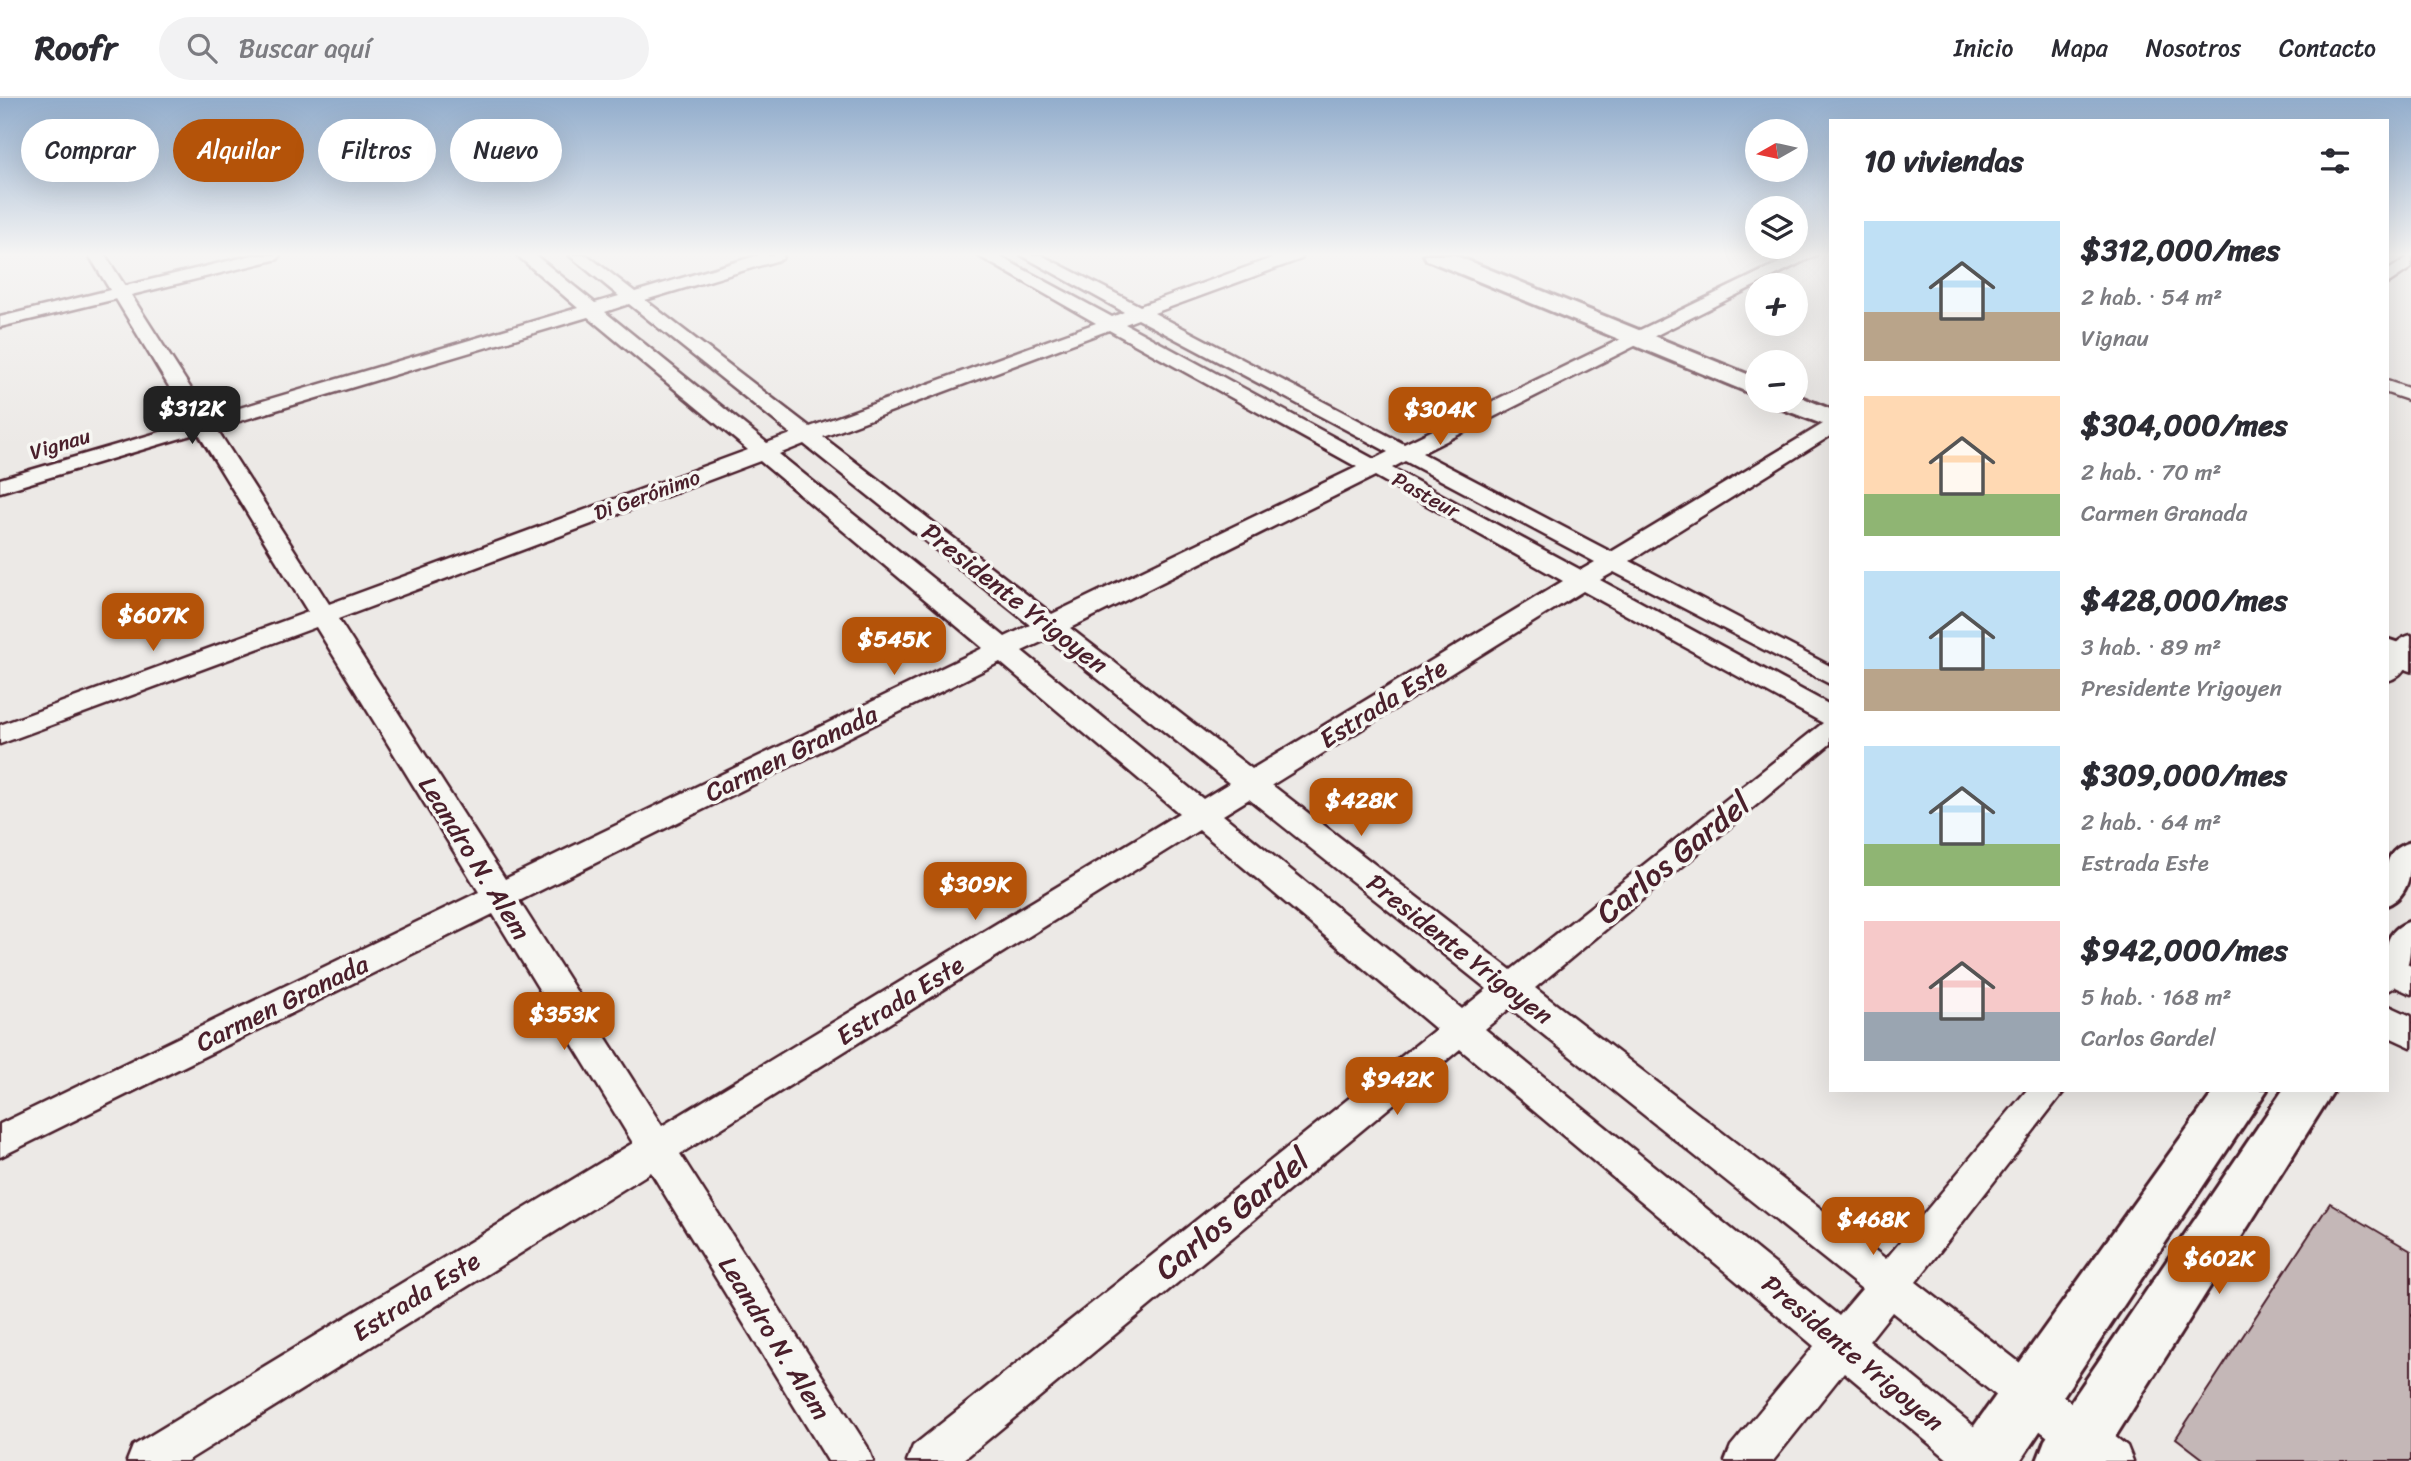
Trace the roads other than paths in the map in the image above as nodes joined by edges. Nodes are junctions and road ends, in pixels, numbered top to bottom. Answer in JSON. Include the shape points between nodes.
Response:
{"nodes":[{"id":1,"x":137,"y":319,"type":"edge"},
{"id":2,"x":563,"y":319,"type":"edge"},
{"id":3,"x":602,"y":319,"type":"edge"},
{"id":4,"x":658,"y":319,"type":"edge"},
{"id":5,"x":1103,"y":319,"type":"edge"},
{"id":6,"x":1122,"y":319,"type":"edge"},
{"id":7,"x":1151,"y":319,"type":"edge"},
{"id":8,"x":1606,"y":319,"type":"edge"},
{"id":9,"x":1613,"y":319,"type":"edge"},
{"id":10,"x":1678,"y":319,"type":"edge"},
{"id":11,"x":1111,"y":323,"type":"junction"},
{"id":12,"x":1647,"y":334,"type":"junction"},
{"id":13,"x":1745,"y":365,"type":"edge"},
{"id":14,"x":1745,"y":382,"type":"edge"},
{"id":15,"x":2389,"y":388,"type":"edge"},
{"id":16,"x":1808,"y":390,"type":"edge"},
{"id":17,"x":2411,"y":395,"type":"edge"},
{"id":18,"x":1829,"y":399,"type":"edge"},
{"id":19,"x":1808,"y":410,"type":"edge"},
{"id":20,"x":1829,"y":419,"type":"edge"},
{"id":21,"x":204,"y":425,"type":"junction"},
{"id":22,"x":1829,"y":429,"type":"edge"},
{"id":23,"x":807,"y":435,"type":"junction"},
{"id":24,"x":764,"y":452,"type":"junction"},
{"id":25,"x":1405,"y":453,"type":"junction"},
{"id":26,"x":1375,"y":467,"type":"junction"},
{"id":27,"x":0,"y":486,"type":"edge"},
{"id":28,"x":1613,"y":562,"type":"junction"},
{"id":29,"x":1582,"y":580,"type":"junction"},
{"id":30,"x":323,"y":615,"type":"junction"},
{"id":31,"x":1050,"y":626,"type":"junction"},
{"id":32,"x":1003,"y":650,"type":"junction"},
{"id":33,"x":1829,"y":675,"type":"edge"},
{"id":34,"x":1829,"y":715,"type":"edge"},
{"id":35,"x":1829,"y":731,"type":"edge"},
{"id":36,"x":0,"y":735,"type":"edge"},
{"id":37,"x":1251,"y":784,"type":"junction"},
{"id":38,"x":1202,"y":814,"type":"junction"},
{"id":39,"x":2411,"y":857,"type":"edge"},
{"id":40,"x":2389,"y":886,"type":"edge"},
{"id":41,"x":499,"y":897,"type":"junction"},
{"id":42,"x":1511,"y":989,"type":"junction"},
{"id":43,"x":2389,"y":1020,"type":"edge"},
{"id":44,"x":1461,"y":1029,"type":"junction"},
{"id":45,"x":2411,"y":1032,"type":"edge"},
{"id":46,"x":2046,"y":1092,"type":"edge"},
{"id":47,"x":2243,"y":1092,"type":"edge"},
{"id":48,"x":2309,"y":1092,"type":"edge"},
{"id":49,"x":0,"y":1141,"type":"edge"},
{"id":50,"x":657,"y":1149,"type":"junction"},
{"id":51,"x":1889,"y":1285,"type":"junction"},
{"id":52,"x":1842,"y":1343,"type":"junction"},
{"id":53,"x":2030,"y":1396,"type":"junction"},
{"id":54,"x":2087,"y":1453,"type":"edge"},
{"id":55,"x":148,"y":1461,"type":"edge"},
{"id":56,"x":852,"y":1461,"type":"edge"},
{"id":57,"x":928,"y":1461,"type":"edge"},
{"id":58,"x":1746,"y":1461,"type":"edge"},
{"id":59,"x":1984,"y":1461,"type":"edge"}],
"edges":[{"from":1,"to":21,"type":"street","name":"Leandro N. Alem"},
{"from":2,"to":21,"type":"street","name":"Vignau"},
{"from":3,"to":24,"type":"street","name":"Presidente Yrigoyen"},
{"from":4,"to":23,"type":"street","name":"Presidente Yrigoyen"},
{"from":5,"to":11,"type":"street","name":"Pasteur"},
{"from":6,"to":11,"type":"street","name":"Di Gerónimo"},
{"from":7,"to":25,"type":"street","name":"Pasteur"},
{"from":8,"to":12,"type":"street"},
{"from":9,"to":12,"type":"street"},
{"from":10,"to":12,"type":"street","name":"Carmen Granada"},
{"from":11,"to":23,"type":"street","name":"Di Gerónimo"},
{"from":11,"to":26,"type":"street","name":"Pasteur"},
{"from":12,"to":13,"type":"street"},
{"from":12,"to":14,"type":"street"},
{"from":12,"to":25,"type":"street","name":"Carmen Granada"},
{"from":15,"to":17,"type":"street"},
{"from":16,"to":18,"type":"street"},
{"from":19,"to":20,"type":"street"},
{"from":21,"to":27,"type":"street","name":"Vignau"},
{"from":21,"to":30,"type":"street","name":"Leandro N. Alem"},
{"from":22,"to":28,"type":"street","name":"Estrada Este"},
{"from":23,"to":24,"type":"street","name":"Di Gerónimo"},
{"from":23,"to":31,"type":"street","name":"Presidente Yrigoyen"},
{"from":24,"to":30,"type":"street","name":"Di Gerónimo"},
{"from":24,"to":32,"type":"street","name":"Presidente Yrigoyen"},
{"from":25,"to":26,"type":"street","name":"Carmen Granada"},
{"from":25,"to":28,"type":"street","name":"Pasteur"},
{"from":26,"to":29,"type":"street","name":"Pasteur"},
{"from":26,"to":31,"type":"street","name":"Carmen Granada"},
{"from":28,"to":29,"type":"street","name":"Estrada Este"},
{"from":28,"to":33,"type":"street","name":"Pasteur"},
{"from":29,"to":34,"type":"street","name":"Pasteur"},
{"from":29,"to":37,"type":"street","name":"Estrada Este"},
{"from":30,"to":36,"type":"street","name":"Di Gerónimo"},
{"from":30,"to":41,"type":"street","name":"Leandro N. Alem"},
{"from":31,"to":32,"type":"street","name":"Carmen Granada"},
{"from":31,"to":37,"type":"street","name":"Presidente Yrigoyen"},
{"from":32,"to":38,"type":"street","name":"Presidente Yrigoyen"},
{"from":32,"to":41,"type":"street","name":"Carmen Granada"},
{"from":35,"to":42,"type":"street","name":"Carlos Gardel"},
{"from":37,"to":38,"type":"street","name":"Estrada Este"},
{"from":37,"to":42,"type":"street","name":"Presidente Yrigoyen"},
{"from":38,"to":44,"type":"street","name":"Presidente Yrigoyen"},
{"from":38,"to":50,"type":"street","name":"Estrada Este"},
{"from":39,"to":40,"type":"street"},
{"from":41,"to":49,"type":"street","name":"Carmen Granada"},
{"from":41,"to":50,"type":"street","name":"Leandro N. Alem"},
{"from":42,"to":44,"type":"street","name":"Carlos Gardel"},
{"from":42,"to":51,"type":"street","name":"Presidente Yrigoyen"},
{"from":43,"to":45,"type":"street"},
{"from":44,"to":52,"type":"street","name":"Presidente Yrigoyen"},
{"from":44,"to":57,"type":"street","name":"Carlos Gardel"},
{"from":46,"to":51,"type":"street"},
{"from":47,"to":53,"type":"street"},
{"from":48,"to":54,"type":"street"},
{"from":50,"to":55,"type":"street","name":"Estrada Este"},
{"from":50,"to":56,"type":"street","name":"Leandro N. Alem"},
{"from":51,"to":52,"type":"street"},
{"from":51,"to":53,"type":"street","name":"Presidente Yrigoyen"},
{"from":52,"to":58,"type":"street"},
{"from":52,"to":59,"type":"street","name":"Presidente Yrigoyen"},
{"from":53,"to":54,"type":"street","name":"Presidente Yrigoyen"},
{"from":53,"to":59,"type":"street"}]}
